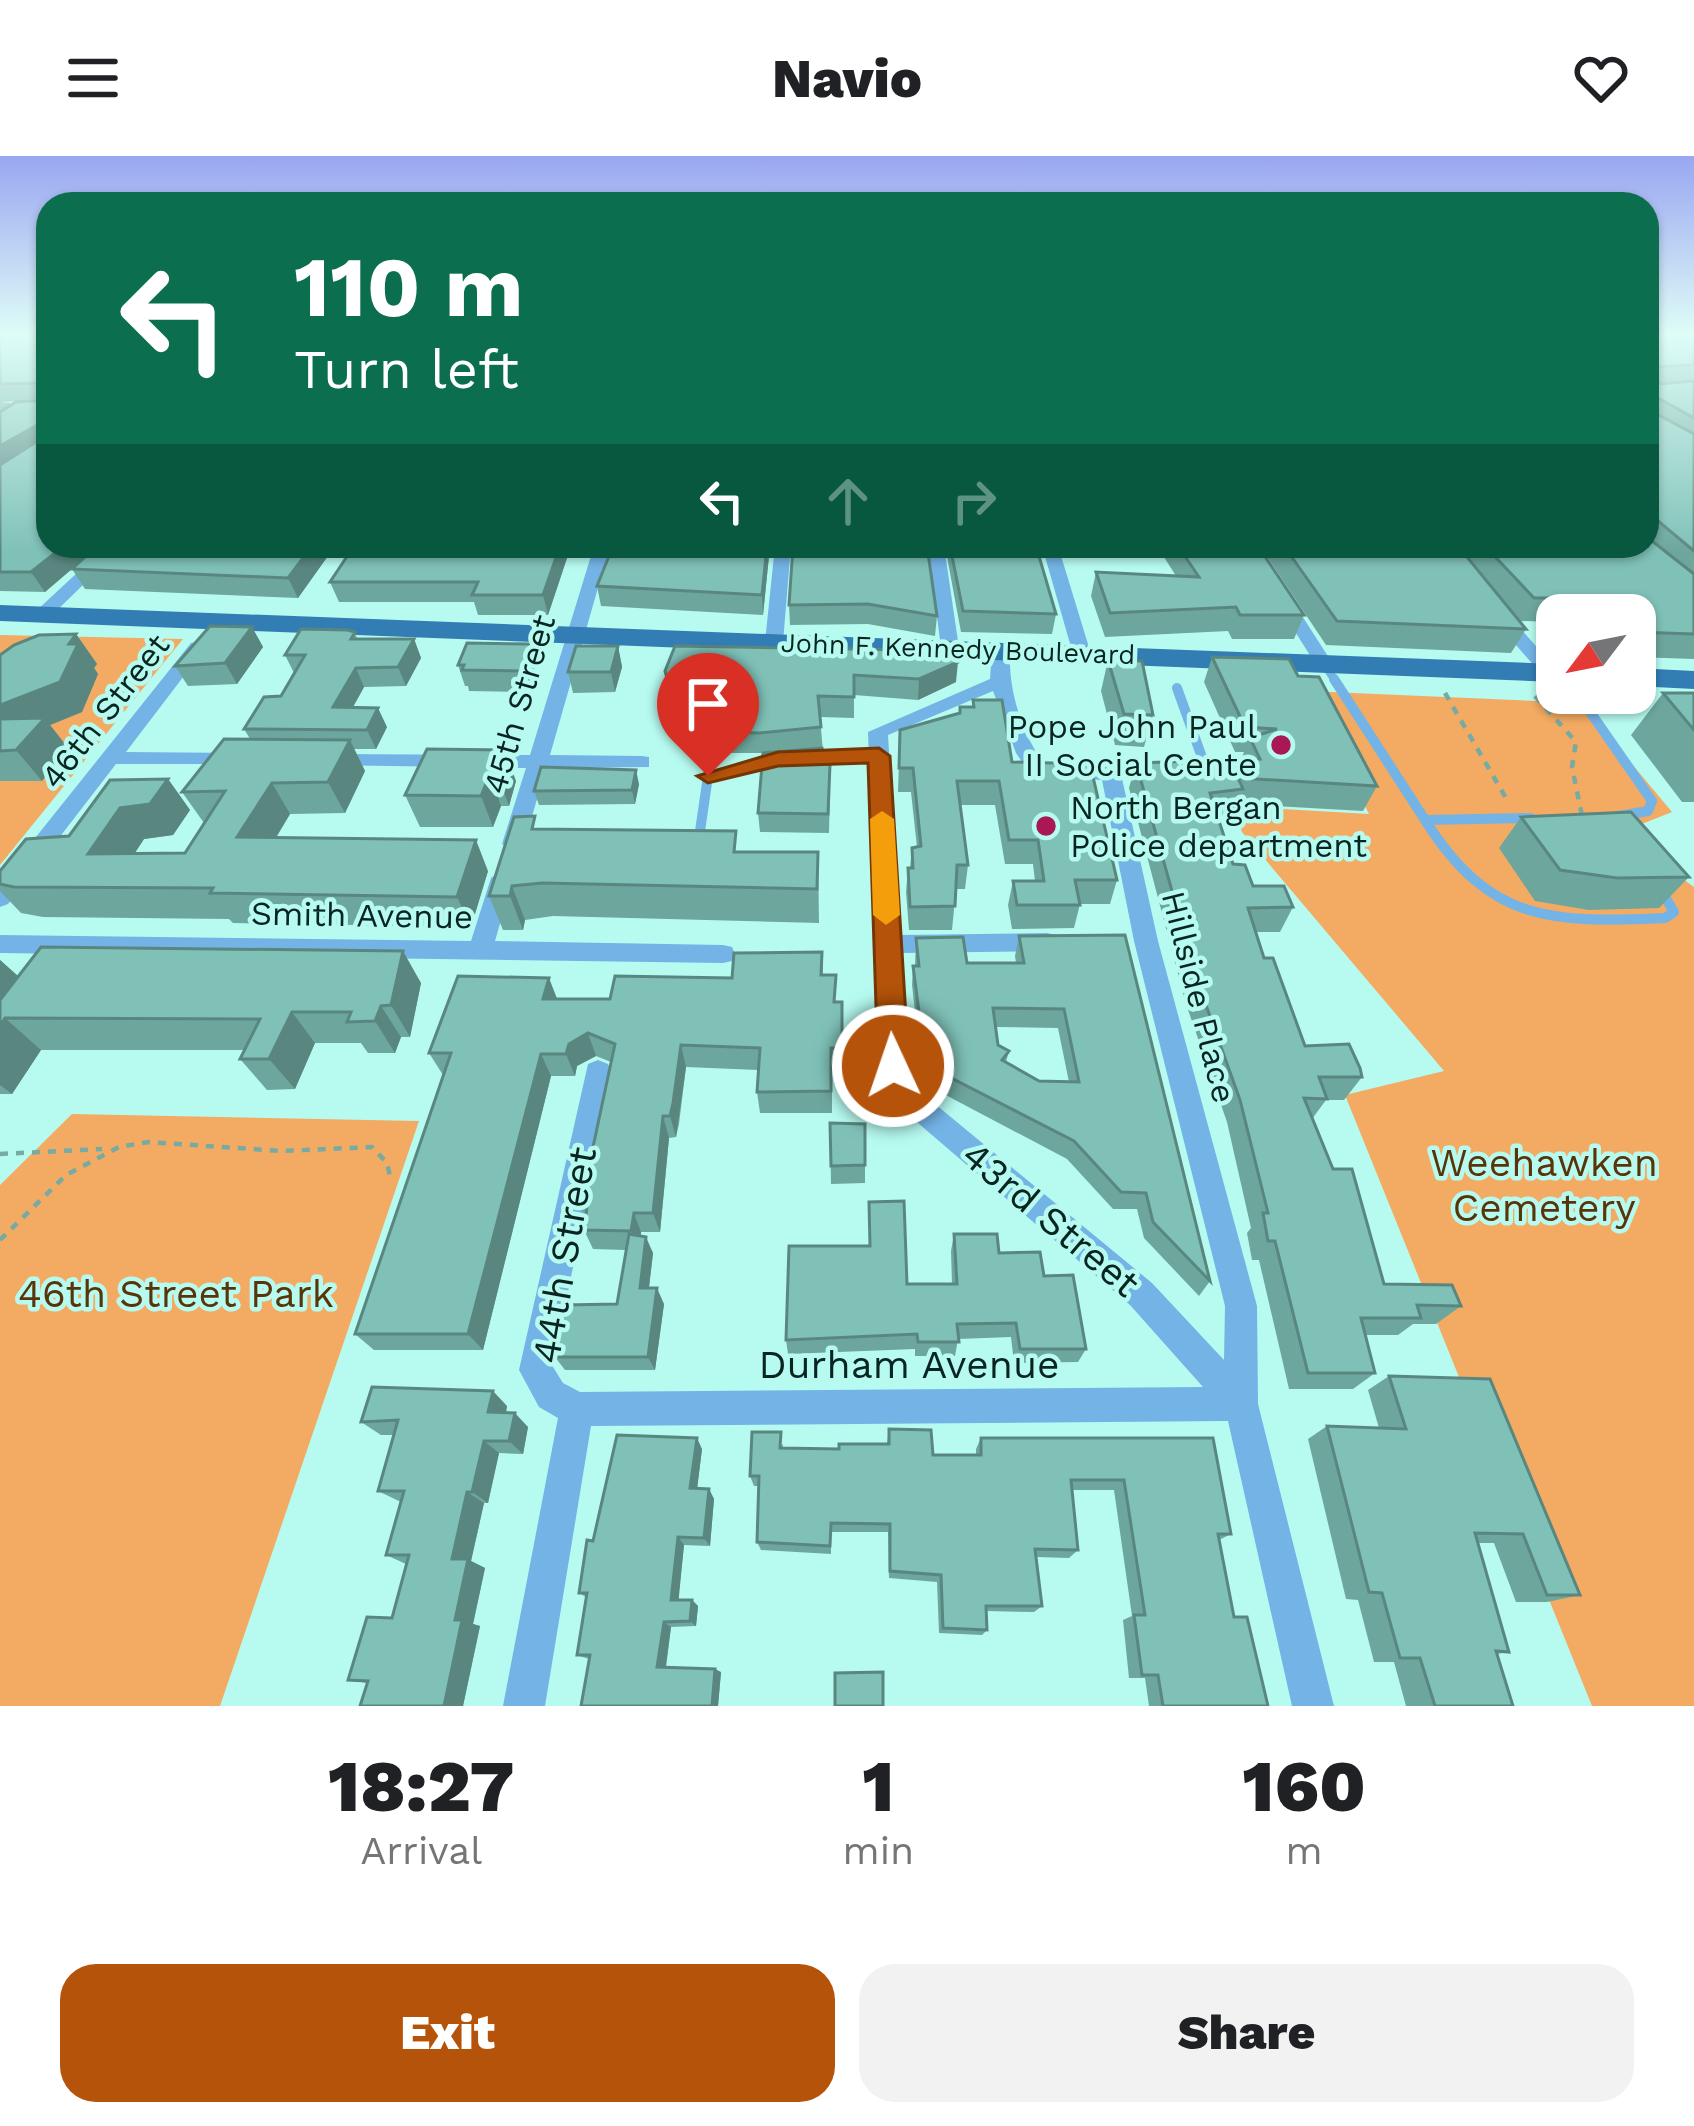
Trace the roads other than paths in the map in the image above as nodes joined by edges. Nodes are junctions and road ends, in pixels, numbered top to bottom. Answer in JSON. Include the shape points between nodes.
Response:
{"nodes":[{"id":1,"x":102,"y":558,"type":"edge"},
{"id":2,"x":598,"y":558,"type":"edge"},
{"id":3,"x":782,"y":558,"type":"edge"},
{"id":4,"x":938,"y":558,"type":"edge"},
{"id":5,"x":1054,"y":558,"type":"edge"},
{"id":6,"x":1257,"y":558,"type":"edge"},
{"id":7,"x":1491,"y":605,"type":"edge"},
{"id":8,"x":0,"y":613,"type":"edge"},
{"id":9,"x":41,"y":616,"type":"junction"},
{"id":10,"x":217,"y":622,"type":"junction"},
{"id":11,"x":575,"y":635,"type":"junction"},
{"id":12,"x":774,"y":642,"type":"junction"},
{"id":13,"x":950,"y":648,"type":"junction"},
{"id":14,"x":1001,"y":650,"type":"junction"},
{"id":15,"x":1082,"y":653,"type":"junction"},
{"id":16,"x":1536,"y":662,"type":"edge"},
{"id":17,"x":1324,"y":664,"type":"junction"},
{"id":18,"x":1536,"y":678,"type":"edge"},
{"id":19,"x":1656,"y":678,"type":"edge"},
{"id":20,"x":1694,"y":680,"type":"edge"},
{"id":21,"x":999,"y":682,"type":"junction"},
{"id":22,"x":1177,"y":688,"type":"dead end"},
{"id":23,"x":1591,"y":714,"type":"edge"},
{"id":24,"x":879,"y":756,"type":"junction"},
{"id":25,"x":110,"y":758,"type":"junction"},
{"id":26,"x":275,"y":760,"type":"edge"},
{"id":27,"x":299,"y":760,"type":"edge"},
{"id":28,"x":538,"y":762,"type":"junction"},
{"id":29,"x":642,"y":762,"type":"dead end"},
{"id":30,"x":1185,"y":778,"type":"edge"},
{"id":31,"x":1582,"y":817,"type":"edge"},
{"id":32,"x":1602,"y":817,"type":"junction"},
{"id":33,"x":1539,"y":818,"type":"edge"},
{"id":34,"x":1425,"y":820,"type":"junction"},
{"id":35,"x":1615,"y":833,"type":"edge"},
{"id":36,"x":699,"y":838,"type":"edge"},
{"id":37,"x":1656,"y":883,"type":"edge"},
{"id":38,"x":0,"y":898,"type":"edge"},
{"id":39,"x":1075,"y":942,"type":"edge"},
{"id":40,"x":0,"y":944,"type":"edge"},
{"id":41,"x":888,"y":944,"type":"junction"},
{"id":42,"x":479,"y":950,"type":"junction"},
{"id":43,"x":723,"y":954,"type":"dead end"},
{"id":44,"x":598,"y":1072,"type":"dead end"},
{"id":45,"x":1241,"y":1404,"type":"junction"},
{"id":46,"x":577,"y":1408,"type":"junction"},
{"id":47,"x":524,"y":1706,"type":"edge"},
{"id":48,"x":1313,"y":1706,"type":"edge"}],
"edges":[{"from":1,"to":9,"type":"street"},
{"from":2,"to":11,"type":"street","name":"45th Street"},
{"from":3,"to":12,"type":"street"},
{"from":4,"to":13,"type":"street"},
{"from":5,"to":15,"type":"street"},
{"from":6,"to":17,"type":"street"},
{"from":7,"to":16,"type":"street"},
{"from":8,"to":9,"type":"main road","name":"John F. Kennedy Boulevard"},
{"from":9,"to":10,"type":"main road","name":"John F. Kennedy Boulevard"},
{"from":10,"to":11,"type":"main road","name":"John F. Kennedy Boulevard"},
{"from":10,"to":25,"type":"street","name":"46th Street"},
{"from":11,"to":12,"type":"main road","name":"John F. Kennedy Boulevard"},
{"from":11,"to":28,"type":"street","name":"45th Street"},
{"from":12,"to":13,"type":"main road","name":"John F. Kennedy Boulevard"},
{"from":13,"to":14,"type":"main road","name":"John F. Kennedy Boulevard"},
{"from":14,"to":15,"type":"main road","name":"John F. Kennedy Boulevard"},
{"from":14,"to":21,"type":"street"},
{"from":15,"to":17,"type":"main road","name":"John F. Kennedy Boulevard"},
{"from":17,"to":18,"type":"main road","name":"John F. Kennedy Boulevard"},
{"from":17,"to":34,"type":"lane"},
{"from":19,"to":20,"type":"main road"},
{"from":21,"to":24,"type":"street","via":[[878,732]]},
{"from":21,"to":45,"type":"street","name":"Hillside Place","via":[[1038,770],[1118,777],[1134,941],[1241,1306]]},
{"from":22,"to":30,"type":"lane","via":[[1208,774]]},
{"from":23,"to":32,"type":"lane","via":[[1652,801],[1648,811]]},
{"from":24,"to":36,"type":"lane","via":[[778,759],[708,776]]},
{"from":24,"to":41,"type":"street","name":"43rd Street"},
{"from":25,"to":26,"type":"street"},
{"from":25,"to":38,"type":"street","name":"46th Street"},
{"from":27,"to":28,"type":"street"},
{"from":28,"to":29,"type":"street"},
{"from":28,"to":42,"type":"street","name":"45th Street"},
{"from":31,"to":32,"type":"lane"},
{"from":32,"to":35,"type":"lane"},
{"from":33,"to":34,"type":"lane"},
{"from":34,"to":37,"type":"lane","via":[[1480,892],[1533,917],[1665,918],[1674,912]]},
{"from":39,"to":41,"type":"street"},
{"from":40,"to":42,"type":"street","name":"Smith Avenue"},
{"from":41,"to":45,"type":"street","name":"43rd Street","via":[[900,1091],[1141,1294]]},
{"from":42,"to":43,"type":"street","name":"Smith Avenue"},
{"from":44,"to":46,"type":"street","name":"44th Street","via":[[536,1370],[551,1395]]},
{"from":45,"to":46,"type":"street","name":"Durham Avenue"},
{"from":45,"to":48,"type":"street","name":"43rd Street"},
{"from":46,"to":47,"type":"street","name":"44th Street"}]}
